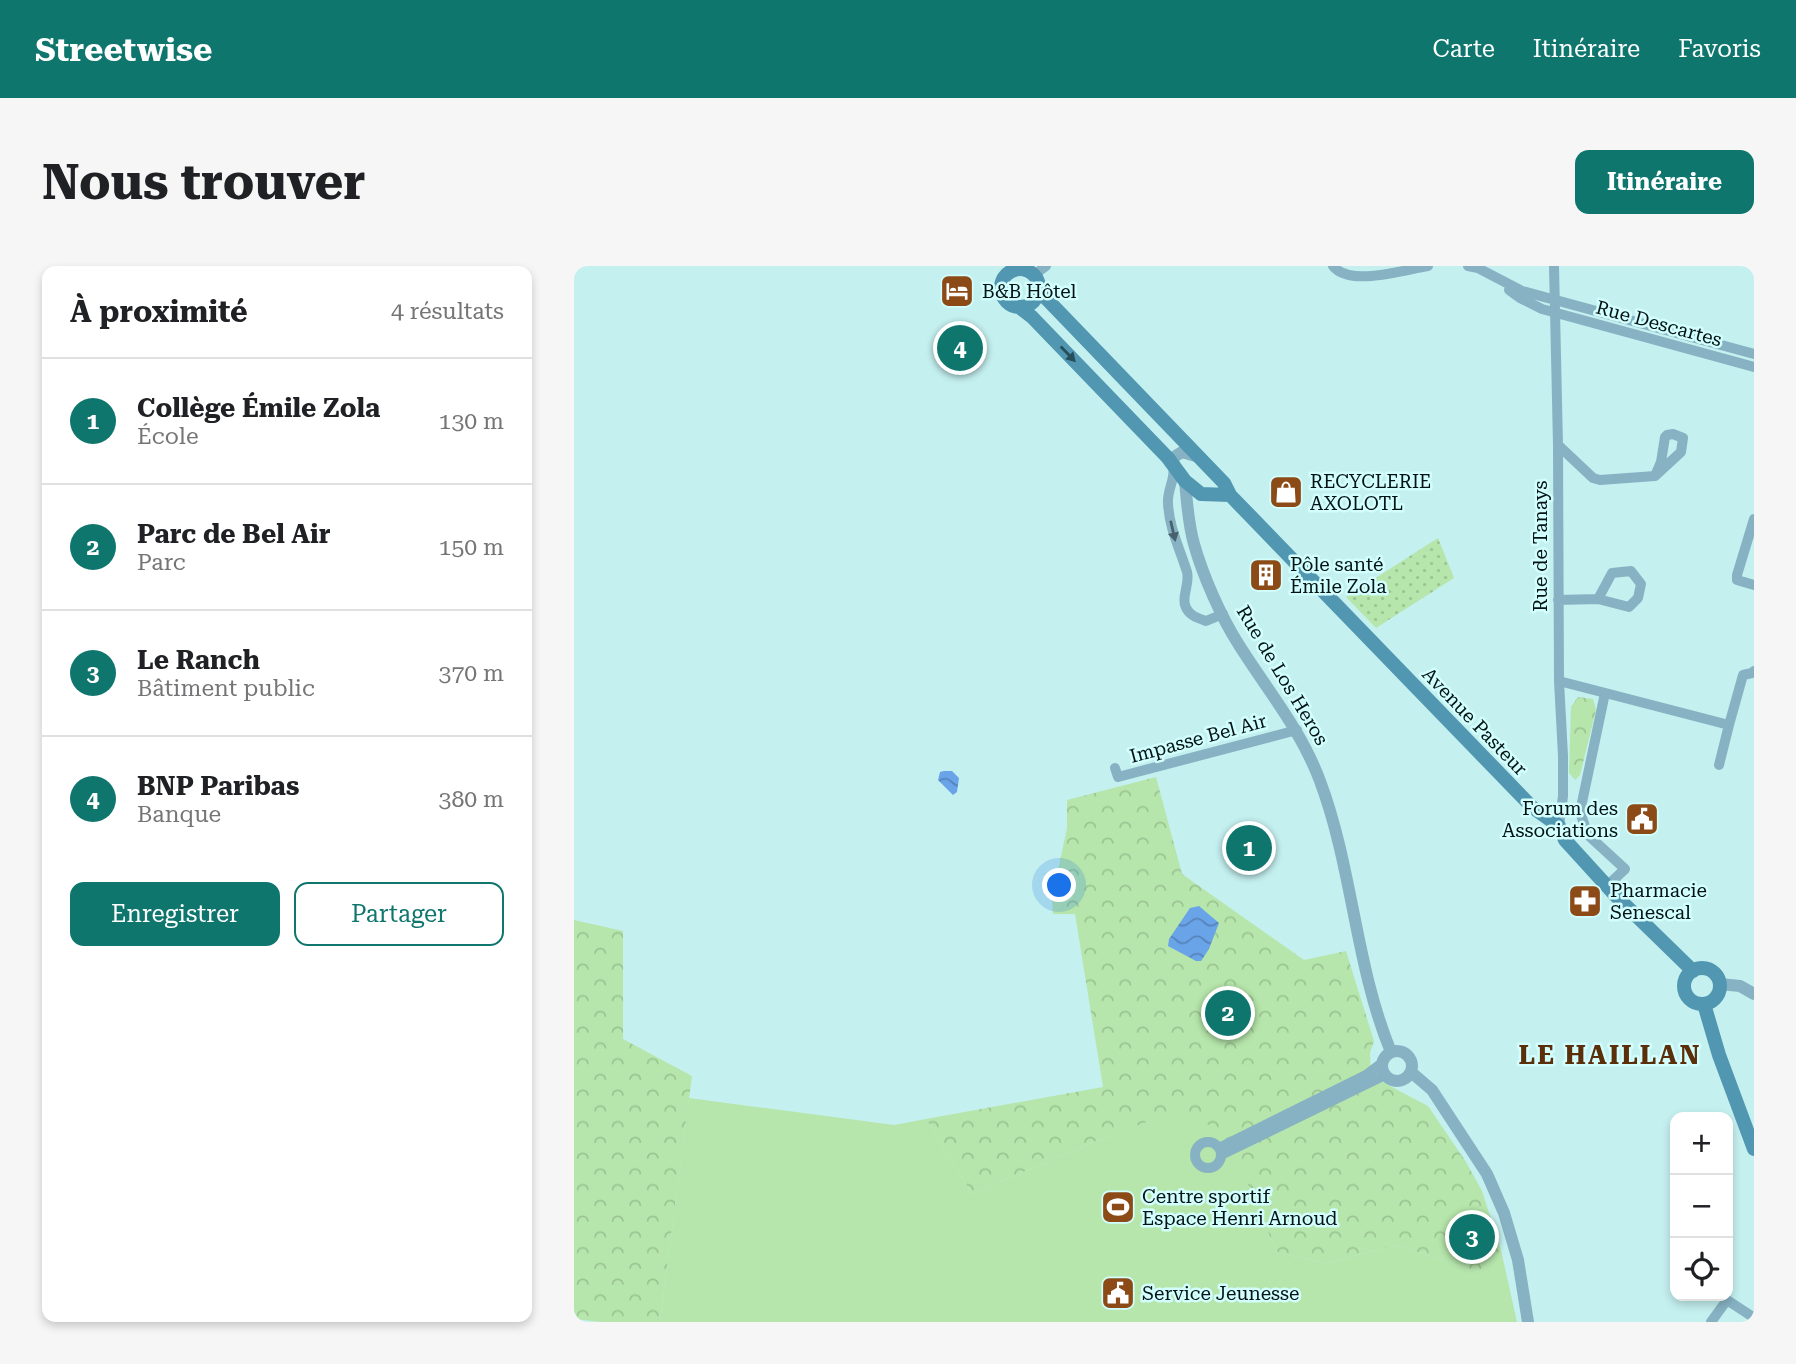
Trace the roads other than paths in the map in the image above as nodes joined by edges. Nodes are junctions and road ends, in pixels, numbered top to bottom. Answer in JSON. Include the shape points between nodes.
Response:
{"nodes":[{"id":1,"x":1046,"y":266,"type":"edge"},
{"id":2,"x":1333,"y":266,"type":"edge"},
{"id":3,"x":1428,"y":266,"type":"edge"},
{"id":4,"x":1468,"y":266,"type":"edge"},
{"id":5,"x":1554,"y":266,"type":"edge"},
{"id":6,"x":1004,"y":270,"type":"edge"},
{"id":7,"x":1034,"y":275,"type":"junction"},
{"id":8,"x":1492,"y":276,"type":"junction"},
{"id":9,"x":1039,"y":291,"type":"junction"},
{"id":10,"x":1555,"y":300,"type":"junction"},
{"id":11,"x":1019,"y":307,"type":"junction"},
{"id":12,"x":1555,"y":312,"type":"junction"},
{"id":13,"x":1754,"y":354,"type":"edge"},
{"id":14,"x":1754,"y":367,"type":"edge"},
{"id":15,"x":1558,"y":445,"type":"junction"},
{"id":16,"x":1199,"y":457,"type":"junction"},
{"id":17,"x":1173,"y":465,"type":"junction"},
{"id":18,"x":1655,"y":475,"type":"dead end"},
{"id":19,"x":1185,"y":481,"type":"junction"},
{"id":20,"x":1208,"y":495,"type":"junction"},
{"id":21,"x":1230,"y":495,"type":"junction"},
{"id":22,"x":1188,"y":516,"type":"junction"},
{"id":23,"x":1754,"y":519,"type":"edge"},
{"id":24,"x":1754,"y":585,"type":"edge"},
{"id":25,"x":1598,"y":599,"type":"junction"},
{"id":26,"x":1558,"y":600,"type":"junction"},
{"id":27,"x":1223,"y":614,"type":"junction"},
{"id":28,"x":1754,"y":671,"type":"edge"},
{"id":29,"x":1559,"y":681,"type":"junction"},
{"id":30,"x":1605,"y":693,"type":"junction"},
{"id":31,"x":1729,"y":725,"type":"junction"},
{"id":32,"x":1297,"y":730,"type":"junction"},
{"id":33,"x":1719,"y":765,"type":"dead end"},
{"id":34,"x":1115,"y":768,"type":"dead end"},
{"id":35,"x":1559,"y":825,"type":"junction"},
{"id":36,"x":1607,"y":886,"type":"junction"},
{"id":37,"x":1693,"y":971,"type":"junction"},
{"id":38,"x":1720,"y":984,"type":"junction"},
{"id":39,"x":1754,"y":994,"type":"edge"},
{"id":40,"x":1704,"y":1004,"type":"junction"},
{"id":41,"x":1386,"y":1063,"type":"junction"},
{"id":42,"x":1411,"y":1072,"type":"junction"},
{"id":43,"x":1754,"y":1149,"type":"edge"},
{"id":44,"x":1220,"y":1152,"type":"dead end"},
{"id":45,"x":1754,"y":1316,"type":"edge"},
{"id":46,"x":1528,"y":1322,"type":"edge"},
{"id":47,"x":1711,"y":1322,"type":"edge"},
{"id":48,"x":1749,"y":1322,"type":"edge"}],
"edges":[{"from":1,"to":7,"type":"street"},
{"from":2,"to":3,"type":"street","via":[[1342,275],[1356,278]]},
{"from":4,"to":8,"type":"street"},
{"from":5,"to":10,"type":"street","name":"Rue de Tanays"},
{"from":6,"to":7,"type":"main road"},
{"from":6,"to":11,"type":"main road","via":[[1002,293],[1008,303]]},
{"from":7,"to":9,"type":"main road","name":"Avenue Pasteur"},
{"from":8,"to":10,"type":"street","name":"Rue Descartes"},
{"from":8,"to":12,"type":"street","name":"Rue Descartes","via":[[1529,304]]},
{"from":9,"to":11,"type":"main road","via":[[1031,303]]},
{"from":9,"to":16,"type":"main road","name":"Avenue Pasteur"},
{"from":10,"to":12,"type":"street","name":"Rue de Tanays"},
{"from":10,"to":13,"type":"street","name":"Rue Descartes"},
{"from":11,"to":17,"type":"main road","one_way":true},
{"from":12,"to":14,"type":"street","name":"Rue Descartes"},
{"from":12,"to":15,"type":"street","name":"Rue de Tanays"},
{"from":15,"to":18,"type":"street","via":[[1593,478]]},
{"from":15,"to":26,"type":"street","name":"Rue de Tanays"},
{"from":16,"to":17,"type":"street","via":[[1182,452],[1174,457]]},
{"from":16,"to":21,"type":"main road","name":"Avenue Pasteur"},
{"from":17,"to":19,"type":"main road"},
{"from":17,"to":27,"type":"street","one_way":true,"via":[[1168,503],[1186,572],[1185,606],[1206,621]]},
{"from":19,"to":20,"type":"main road"},
{"from":19,"to":22,"type":"street","name":"Rue de Los Heros"},
{"from":20,"to":21,"type":"main road"},
{"from":20,"to":22,"type":"street"},
{"from":21,"to":35,"type":"main road","name":"Avenue Pasteur","via":[[1532,807]]},
{"from":22,"to":27,"type":"street","name":"Rue de Los Heros"},
{"from":23,"to":24,"type":"street","via":[[1737,575],[1737,580]]},
{"from":25,"to":25,"type":"street","via":[[1629,607],[1638,598],[1641,584],[1631,571],[1612,573]]},
{"from":25,"to":26,"type":"street"},
{"from":26,"to":29,"type":"street","name":"Rue de Tanays"},
{"from":27,"to":32,"type":"street","name":"Rue de Los Heros","via":[[1238,645]]},
{"from":28,"to":31,"type":"street","via":[[1743,675]]},
{"from":29,"to":30,"type":"street"},
{"from":29,"to":35,"type":"street","name":"Rue de Tanays","via":[[1563,783]]},
{"from":30,"to":31,"type":"street"},
{"from":30,"to":36,"type":"street","via":[[1580,812],[1588,835],[1625,869]]},
{"from":31,"to":33,"type":"street"},
{"from":32,"to":34,"type":"street","name":"Impasse Bel Air","via":[[1118,777]]},
{"from":32,"to":41,"type":"street","name":"Rue de Los Heros","via":[[1333,820]]},
{"from":35,"to":36,"type":"main road","name":"Avenue Pasteur","via":[[1565,840]]},
{"from":36,"to":37,"type":"main road","name":"Avenue Pasteur"},
{"from":37,"to":38,"type":"main road","via":[[1710,970]]},
{"from":37,"to":40,"type":"main road","via":[[1685,980],[1685,992]]},
{"from":38,"to":39,"type":"street","via":[[1740,986]]},
{"from":38,"to":40,"type":"main road","via":[[1718,995]]},
{"from":40,"to":43,"type":"main road"},
{"from":41,"to":42,"type":"street","via":[[1397,1081]]},
{"from":41,"to":42,"type":"street","via":[[1405,1053]]},
{"from":41,"to":44,"type":"street"},
{"from":42,"to":46,"type":"street","via":[[1432,1090],[1487,1174],[1518,1260]]},
{"from":45,"to":47,"type":"street","via":[[1727,1300]]},
{"from":45,"to":48,"type":"street"}]}
